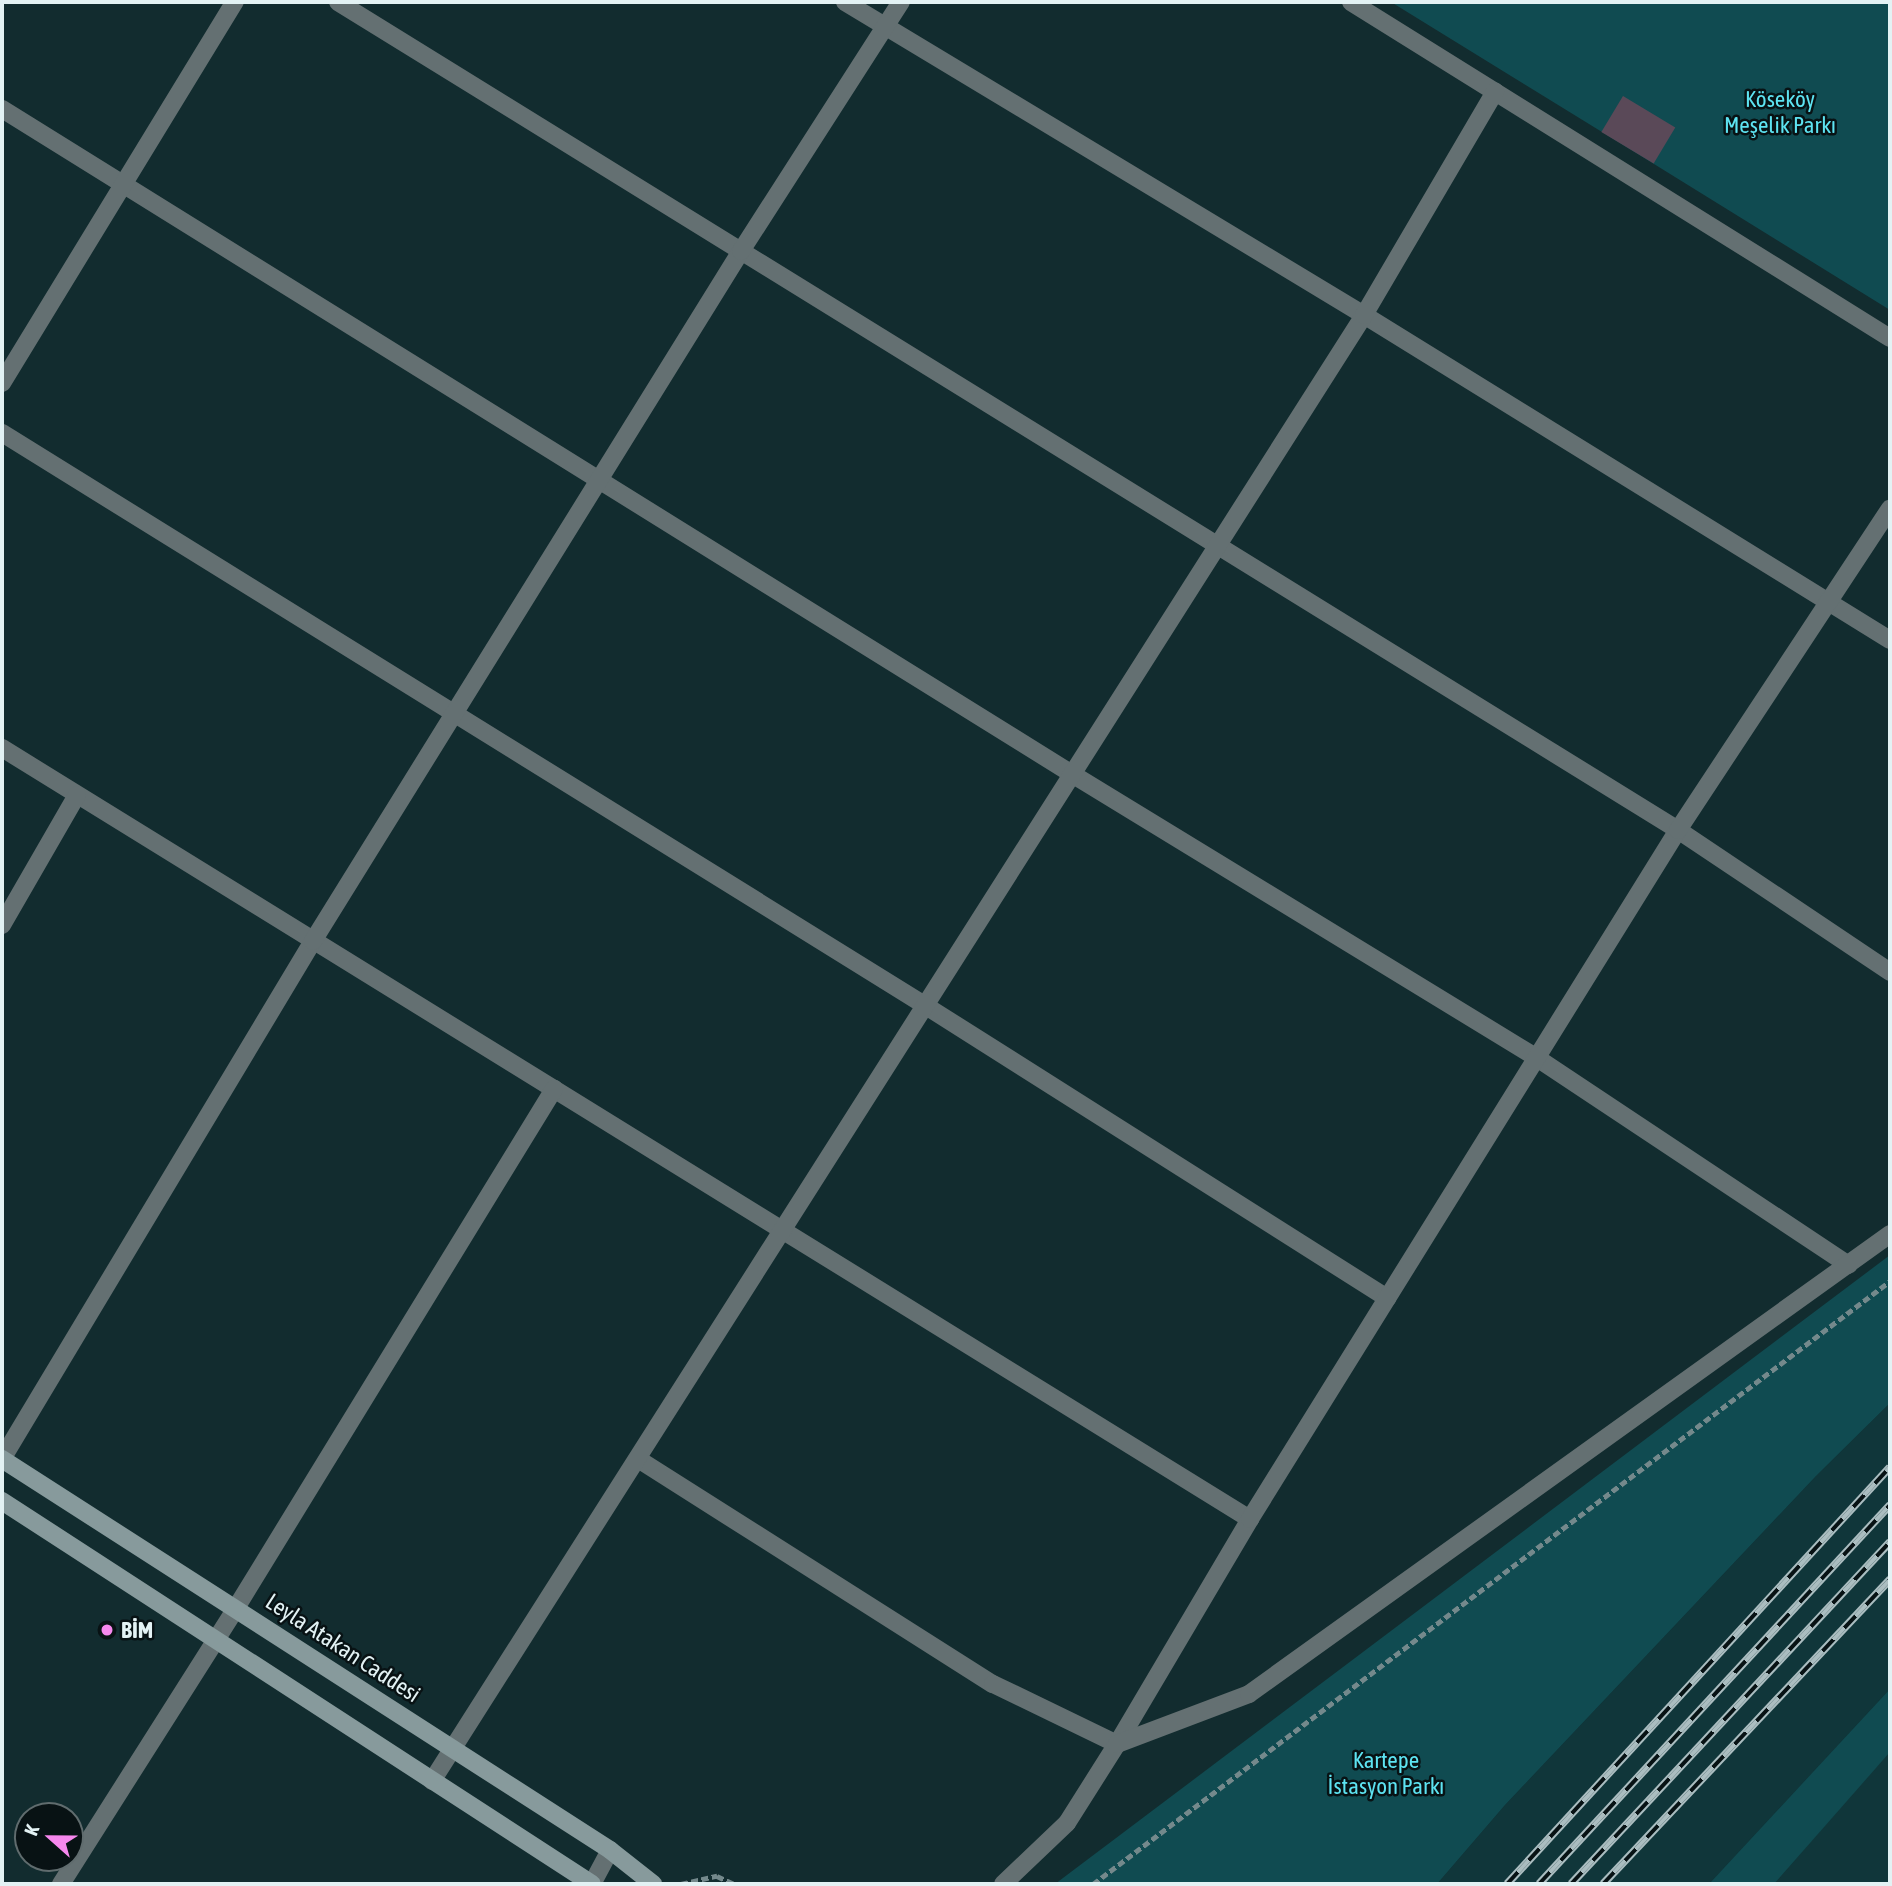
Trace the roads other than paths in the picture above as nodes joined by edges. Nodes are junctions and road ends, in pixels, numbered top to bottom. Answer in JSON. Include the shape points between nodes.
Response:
{"nodes":[{"id":1,"x":235,"y":2,"type":"edge"},
{"id":2,"x":338,"y":2,"type":"edge"},
{"id":3,"x":845,"y":2,"type":"edge"},
{"id":4,"x":901,"y":2,"type":"edge"},
{"id":5,"x":1351,"y":2,"type":"edge"},
{"id":6,"x":886,"y":27,"type":"junction"},
{"id":7,"x":1495,"y":92,"type":"junction"},
{"id":8,"x":2,"y":109,"type":"edge"},
{"id":9,"x":123,"y":184,"type":"junction"},
{"id":10,"x":741,"y":251,"type":"junction"},
{"id":11,"x":1364,"y":315,"type":"junction"},
{"id":12,"x":1890,"y":338,"type":"edge"},
{"id":13,"x":2,"y":383,"type":"edge"},
{"id":14,"x":2,"y":433,"type":"edge"},
{"id":15,"x":601,"y":481,"type":"junction"},
{"id":16,"x":1890,"y":509,"type":"edge"},
{"id":17,"x":1218,"y":545,"type":"junction"},
{"id":18,"x":1828,"y":601,"type":"junction"},
{"id":19,"x":1890,"y":640,"type":"edge"},
{"id":20,"x":456,"y":715,"type":"junction"},
{"id":21,"x":2,"y":748,"type":"edge"},
{"id":22,"x":1072,"y":775,"type":"junction"},
{"id":23,"x":78,"y":794,"type":"junction"},
{"id":24,"x":1678,"y":830,"type":"junction"},
{"id":25,"x":2,"y":925,"type":"edge"},
{"id":26,"x":313,"y":941,"type":"junction"},
{"id":27,"x":1890,"y":972,"type":"edge"},
{"id":28,"x":926,"y":1006,"type":"junction"},
{"id":29,"x":1537,"y":1058,"type":"junction"},
{"id":30,"x":554,"y":1089,"type":"junction"},
{"id":31,"x":783,"y":1231,"type":"junction"},
{"id":32,"x":1890,"y":1234,"type":"edge"},
{"id":33,"x":1848,"y":1265,"type":"junction"},
{"id":34,"x":1387,"y":1298,"type":"junction"},
{"id":35,"x":2,"y":1459,"type":"edge"},
{"id":36,"x":638,"y":1459,"type":"junction"},
{"id":37,"x":2,"y":1501,"type":"edge"},
{"id":38,"x":1250,"y":1519,"type":"junction"},
{"id":39,"x":236,"y":1608,"type":"junction"},
{"id":40,"x":216,"y":1641,"type":"junction"},
{"id":41,"x":1117,"y":1744,"type":"junction"},
{"id":42,"x":452,"y":1748,"type":"junction"},
{"id":43,"x":432,"y":1781,"type":"junction"},
{"id":44,"x":610,"y":1850,"type":"junction"},
{"id":45,"x":61,"y":1884,"type":"edge"},
{"id":46,"x":592,"y":1884,"type":"edge"},
{"id":47,"x":653,"y":1884,"type":"edge"},
{"id":48,"x":1003,"y":1884,"type":"edge"}],
"edges":[{"from":1,"to":9,"type":"street"},
{"from":2,"to":10,"type":"street"},
{"from":3,"to":6,"type":"street"},
{"from":4,"to":6,"type":"street"},
{"from":5,"to":7,"type":"street"},
{"from":6,"to":10,"type":"street"},
{"from":6,"to":11,"type":"street"},
{"from":7,"to":11,"type":"street"},
{"from":7,"to":12,"type":"street"},
{"from":8,"to":9,"type":"street"},
{"from":9,"to":13,"type":"street"},
{"from":9,"to":15,"type":"street"},
{"from":10,"to":15,"type":"street"},
{"from":10,"to":17,"type":"street"},
{"from":11,"to":17,"type":"street"},
{"from":11,"to":18,"type":"street"},
{"from":14,"to":20,"type":"street"},
{"from":15,"to":20,"type":"street"},
{"from":15,"to":22,"type":"street"},
{"from":16,"to":18,"type":"street"},
{"from":17,"to":22,"type":"street"},
{"from":17,"to":24,"type":"street"},
{"from":18,"to":19,"type":"street"},
{"from":18,"to":24,"type":"street"},
{"from":20,"to":26,"type":"street"},
{"from":20,"to":28,"type":"street"},
{"from":21,"to":23,"type":"street"},
{"from":22,"to":28,"type":"street"},
{"from":22,"to":29,"type":"street"},
{"from":23,"to":25,"type":"street"},
{"from":23,"to":26,"type":"street"},
{"from":24,"to":27,"type":"street"},
{"from":24,"to":29,"type":"street"},
{"from":26,"to":30,"type":"street"},
{"from":26,"to":35,"type":"street"},
{"from":28,"to":31,"type":"street"},
{"from":28,"to":34,"type":"street"},
{"from":29,"to":33,"type":"street"},
{"from":29,"to":34,"type":"street"},
{"from":30,"to":31,"type":"street"},
{"from":30,"to":39,"type":"street"},
{"from":31,"to":36,"type":"street"},
{"from":31,"to":38,"type":"street"},
{"from":32,"to":33,"type":"street"},
{"from":33,"to":41,"type":"street","via":[[1249,1694]]},
{"from":34,"to":38,"type":"street"},
{"from":35,"to":39,"type":"main road","name":"Leyla Atakan Caddesi"},
{"from":36,"to":41,"type":"street","via":[[993,1684]]},
{"from":36,"to":42,"type":"street"},
{"from":37,"to":40,"type":"main road"},
{"from":38,"to":41,"type":"street"},
{"from":39,"to":40,"type":"street"},
{"from":39,"to":42,"type":"main road","name":"Leyla Atakan Caddesi"},
{"from":40,"to":43,"type":"main road"},
{"from":40,"to":45,"type":"street"},
{"from":41,"to":48,"type":"street","via":[[1068,1823]]},
{"from":42,"to":43,"type":"street"},
{"from":42,"to":44,"type":"main road","name":"Leyla Atakan Caddesi"},
{"from":43,"to":46,"type":"main road"},
{"from":44,"to":46,"type":"street"},
{"from":44,"to":47,"type":"main road","name":"Leyla Atakan Caddesi"}]}
